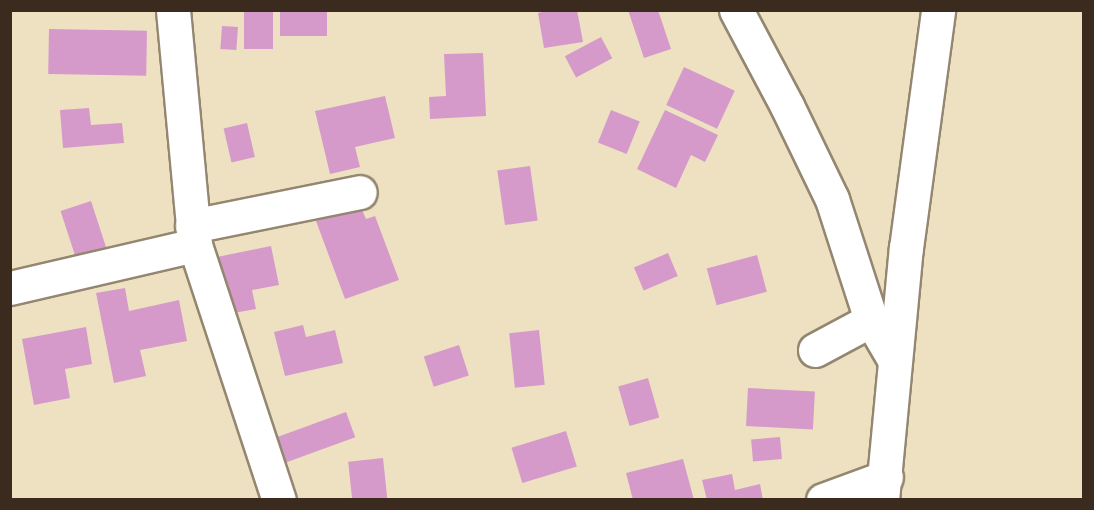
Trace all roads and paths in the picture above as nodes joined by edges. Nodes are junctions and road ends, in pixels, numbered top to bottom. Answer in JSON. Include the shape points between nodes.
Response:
{"nodes":[{"id":1,"x":173,"y":10,"type":"edge"},
{"id":2,"x":736,"y":10,"type":"edge"},
{"id":3,"x":938,"y":10,"type":"edge"},
{"id":4,"x":360,"y":192,"type":"dead end"},
{"id":5,"x":194,"y":236,"type":"junction"},
{"id":6,"x":10,"y":288,"type":"edge"},
{"id":7,"x":871,"y":320,"type":"junction"},
{"id":8,"x":815,"y":350,"type":"dead end"},
{"id":9,"x":894,"y":359,"type":"junction"},
{"id":10,"x":884,"y":488,"type":"edge"},
{"id":11,"x":279,"y":500,"type":"edge"},
{"id":12,"x":823,"y":500,"type":"edge"}],
"edges":[{"from":1,"to":5,"type":"street"},
{"from":2,"to":7,"type":"street","via":[[832,199]]},
{"from":3,"to":9,"type":"street"},
{"from":4,"to":5,"type":"street"},
{"from":5,"to":6,"type":"street"},
{"from":5,"to":11,"type":"street"},
{"from":7,"to":8,"type":"street"},
{"from":7,"to":9,"type":"street"},
{"from":9,"to":10,"type":"street"},
{"from":10,"to":12,"type":"street"}]}
